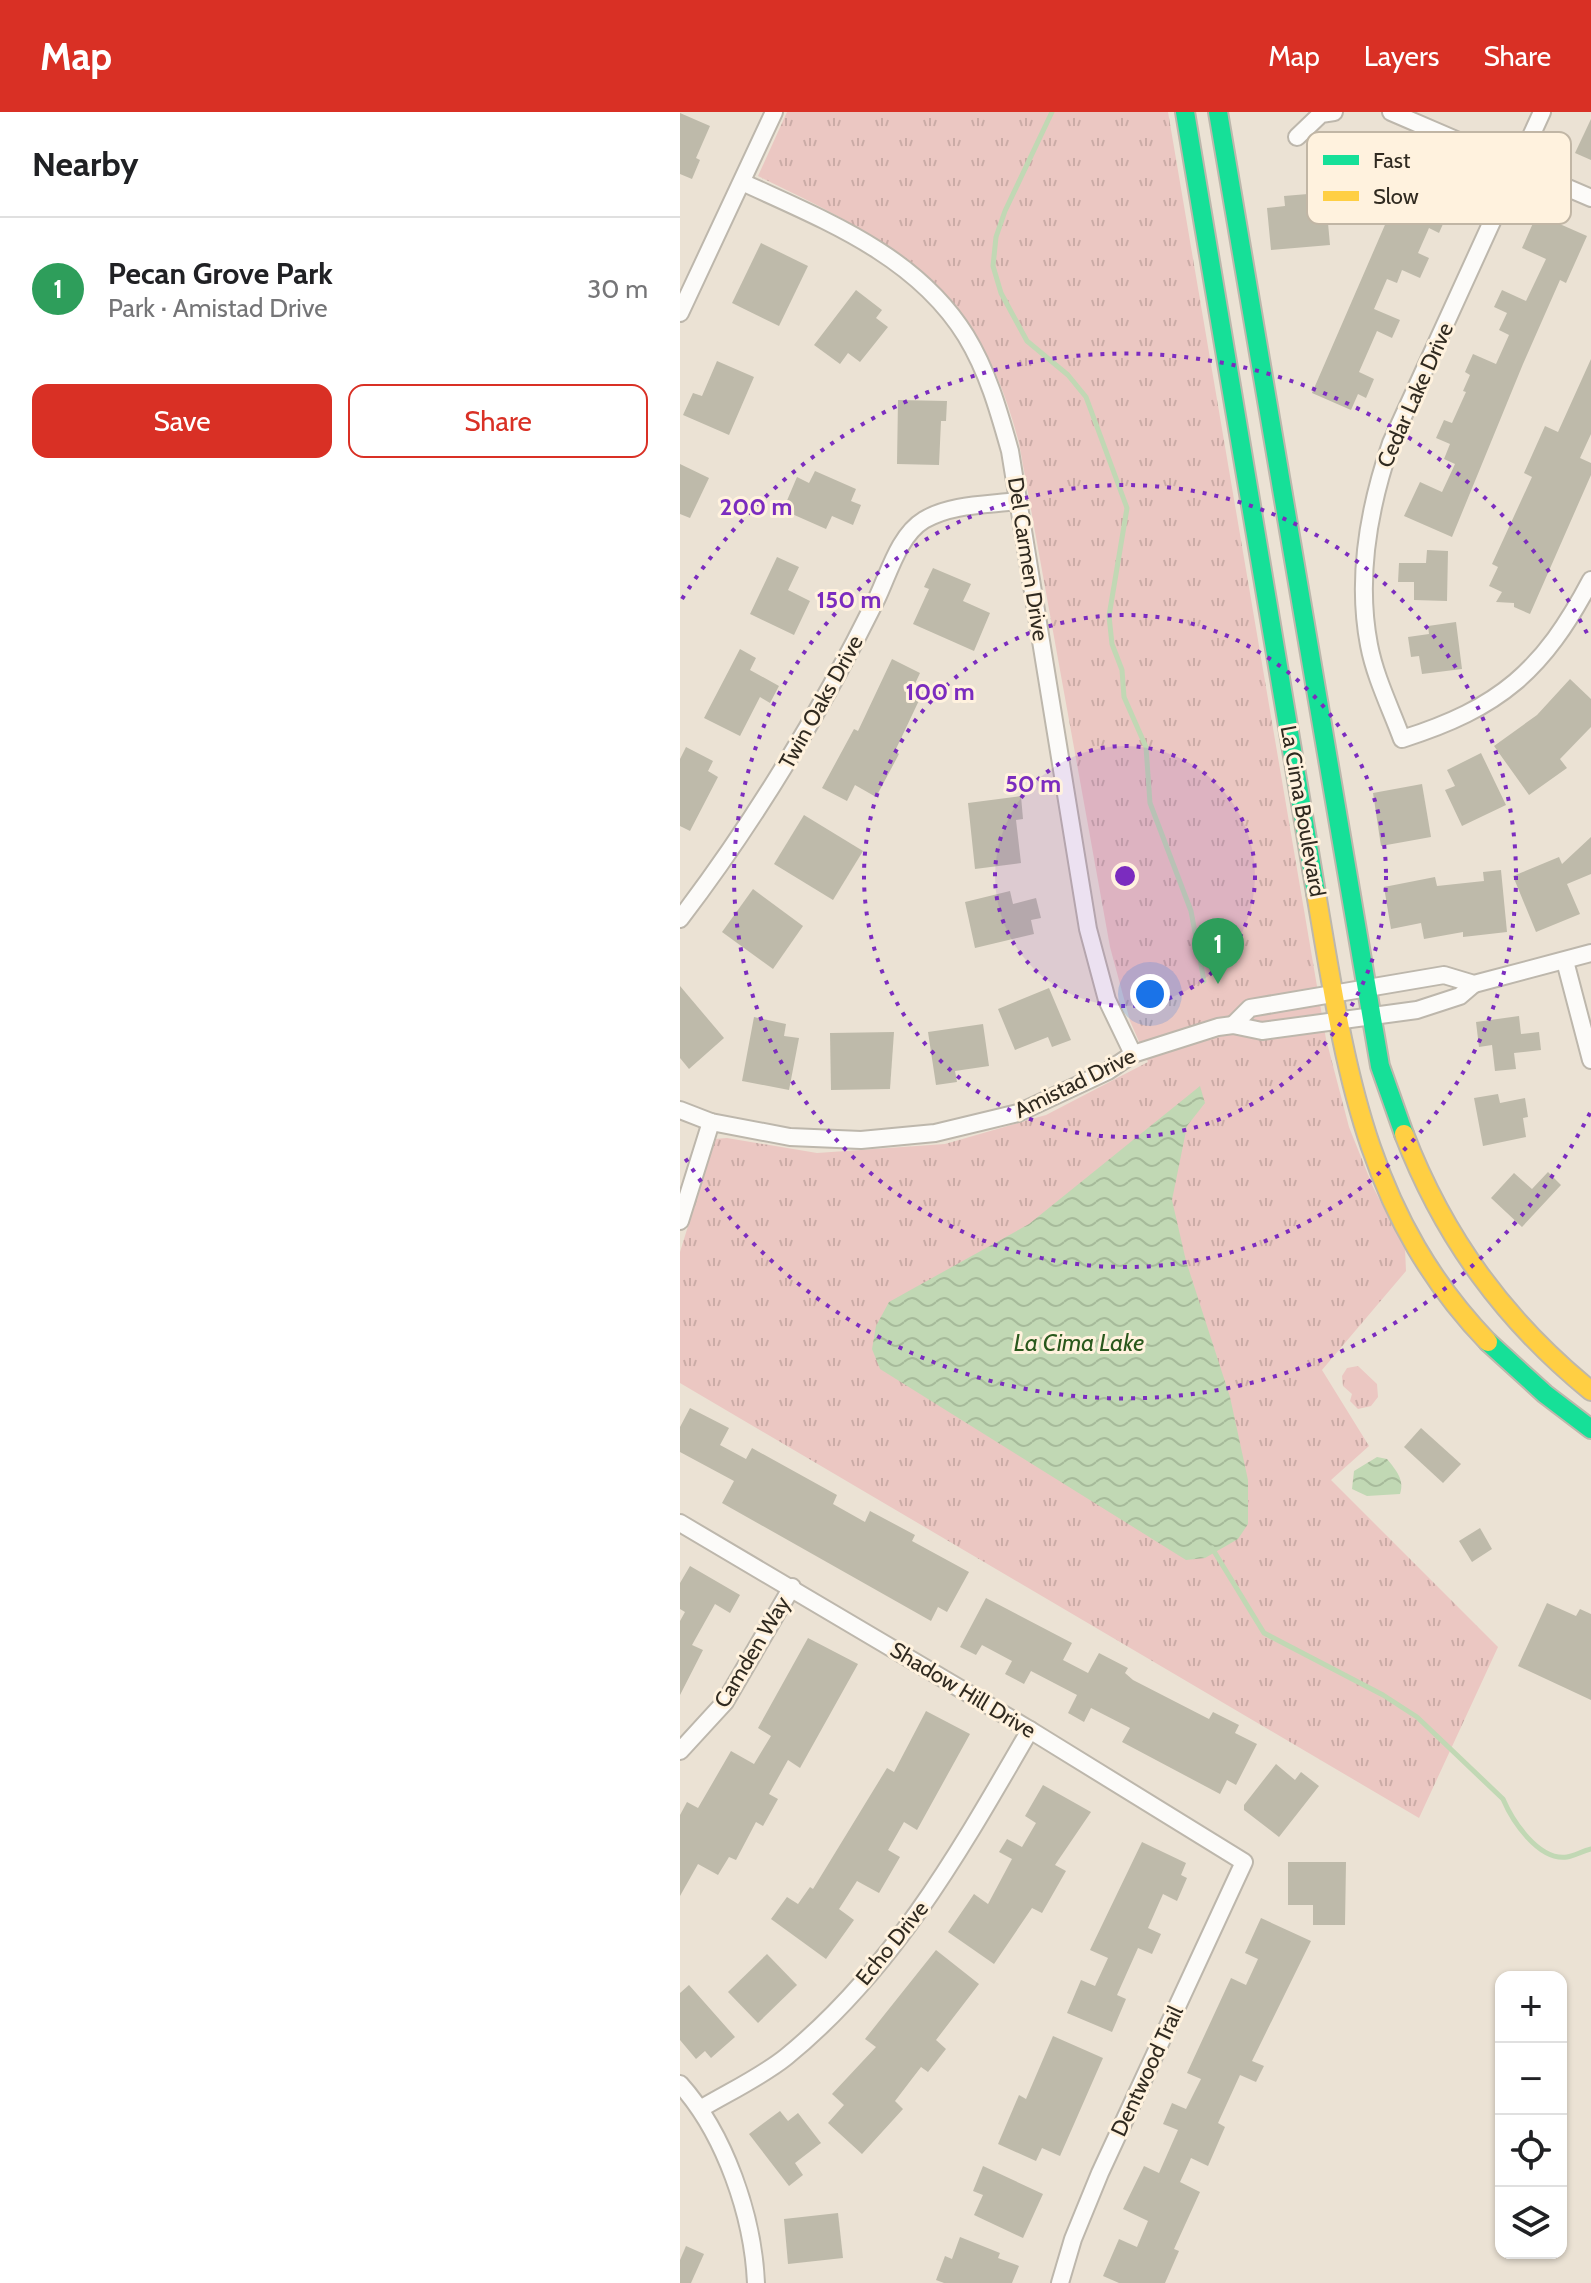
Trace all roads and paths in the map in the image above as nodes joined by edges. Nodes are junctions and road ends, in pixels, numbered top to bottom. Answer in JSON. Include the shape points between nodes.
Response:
{"nodes":[{"id":1,"x":774,"y":112,"type":"edge"},
{"id":2,"x":1185,"y":112,"type":"edge"},
{"id":3,"x":1218,"y":112,"type":"edge"},
{"id":4,"x":1334,"y":112,"type":"edge"},
{"id":5,"x":1391,"y":112,"type":"edge"},
{"id":6,"x":1542,"y":112,"type":"edge"},
{"id":7,"x":1439,"y":132,"type":"edge"},
{"id":8,"x":1533,"y":132,"type":"edge"},
{"id":9,"x":1297,"y":137,"type":"dead end"},
{"id":10,"x":742,"y":182,"type":"junction"},
{"id":11,"x":1571,"y":189,"type":"edge"},
{"id":12,"x":1591,"y":198,"type":"edge"},
{"id":13,"x":1491,"y":224,"type":"edge"},
{"id":14,"x":680,"y":313,"type":"edge"},
{"id":15,"x":1018,"y":501,"type":"junction"},
{"id":16,"x":1591,"y":580,"type":"edge"},
{"id":17,"x":680,"y":919,"type":"edge"},
{"id":18,"x":1591,"y":953,"type":"edge"},
{"id":19,"x":1565,"y":961,"type":"junction"},
{"id":20,"x":1474,"y":984,"type":"junction"},
{"id":21,"x":1367,"y":988,"type":"junction"},
{"id":22,"x":1334,"y":994,"type":"junction"},
{"id":23,"x":1371,"y":1016,"type":"junction"},
{"id":24,"x":1338,"y":1021,"type":"junction"},
{"id":25,"x":1233,"y":1025,"type":"junction"},
{"id":26,"x":1133,"y":1054,"type":"junction"},
{"id":27,"x":1591,"y":1060,"type":"edge"},
{"id":28,"x":680,"y":1110,"type":"edge"},
{"id":29,"x":711,"y":1122,"type":"junction"},
{"id":30,"x":680,"y":1221,"type":"edge"},
{"id":31,"x":1456,"y":1243,"type":"junction"},
{"id":32,"x":1426,"y":1266,"type":"junction"},
{"id":33,"x":1566,"y":1370,"type":"junction"},
{"id":34,"x":1591,"y":1391,"type":"edge"},
{"id":35,"x":1553,"y":1403,"type":"junction"},
{"id":36,"x":1591,"y":1429,"type":"edge"},
{"id":37,"x":680,"y":1523,"type":"edge"},
{"id":38,"x":792,"y":1587,"type":"junction"},
{"id":39,"x":1030,"y":1730,"type":"junction"},
{"id":40,"x":680,"y":1751,"type":"edge"},
{"id":41,"x":1244,"y":1862,"type":"joint"},
{"id":42,"x":680,"y":2084,"type":"edge"},
{"id":43,"x":702,"y":2108,"type":"junction"},
{"id":44,"x":756,"y":2283,"type":"edge"},
{"id":45,"x":1060,"y":2283,"type":"edge"}],
"edges":[{"from":1,"to":10,"type":"street"},
{"from":2,"to":22,"type":"street","name":"La Cima Boulevard"},
{"from":3,"to":21,"type":"street","name":"La Cima Boulevard"},
{"from":4,"to":9,"type":"street","via":[[1321,114]]},
{"from":5,"to":7,"type":"street"},
{"from":6,"to":8,"type":"street","name":"Cedar Lake Drive"},
{"from":10,"to":14,"type":"street"},
{"from":10,"to":15,"type":"street","name":"Del Carmen Drive","via":[[845,229],[915,277],[941,304],[966,336],[991,386]]},
{"from":11,"to":12,"type":"street"},
{"from":13,"to":16,"type":"street","name":"Cedar Lake Drive","via":[[1376,487],[1364,582],[1369,647],[1402,739],[1454,723],[1497,698],[1568,624]]},
{"from":15,"to":17,"type":"street","name":"Twin Oaks Drive","via":[[953,509],[922,521],[905,539],[776,784]]},
{"from":15,"to":26,"type":"street","name":"Del Carmen Drive","via":[[1088,929],[1107,1000]]},
{"from":18,"to":19,"type":"street","name":"Amistad Drive"},
{"from":19,"to":20,"type":"street","name":"Amistad Drive"},
{"from":19,"to":27,"type":"street"},
{"from":20,"to":21,"type":"street","name":"Amistad Drive","via":[[1444,975]]},
{"from":20,"to":23,"type":"street","name":"Amistad Drive","via":[[1460,996],[1417,1010]]},
{"from":21,"to":22,"type":"street","name":"Amistad Drive"},
{"from":21,"to":23,"type":"street","name":"La Cima Boulevard"},
{"from":22,"to":24,"type":"street","name":"La Cima Boulevard"},
{"from":22,"to":25,"type":"street","name":"Amistad Drive","via":[[1250,1008]]},
{"from":23,"to":24,"type":"street","name":"Amistad Drive"},
{"from":23,"to":31,"type":"street","name":"La Cima Boulevard","via":[[1400,1134],[1433,1208]]},
{"from":24,"to":25,"type":"street","name":"Amistad Drive","via":[[1262,1031]]},
{"from":24,"to":32,"type":"street","name":"La Cima Boulevard","via":[[1365,1135]]},
{"from":25,"to":26,"type":"street","name":"Amistad Drive"},
{"from":26,"to":29,"type":"street","name":"Amistad Drive","via":[[1018,1113],[935,1133],[861,1140],[790,1137]]},
{"from":28,"to":29,"type":"street","name":"Amistad Drive"},
{"from":29,"to":30,"type":"street"},
{"from":31,"to":32,"type":"street"},
{"from":31,"to":33,"type":"street","name":"La Cima Boulevard","via":[[1484,1285]]},
{"from":32,"to":35,"type":"street","name":"La Cima Boulevard","via":[[1506,1359]]},
{"from":33,"to":34,"type":"street","name":"La Cima Boulevard"},
{"from":33,"to":35,"type":"street"},
{"from":35,"to":36,"type":"street","name":"La Cima Boulevard"},
{"from":37,"to":38,"type":"street","name":"Shadow Hill Drive"},
{"from":38,"to":39,"type":"street","name":"Shadow Hill Drive"},
{"from":38,"to":40,"type":"street","name":"Camden Way","via":[[725,1702]]},
{"from":39,"to":41,"type":"street","name":"Shadow Hill Drive"},
{"from":39,"to":43,"type":"street","name":"Echo Drive","via":[[953,1863],[895,1945],[784,2059]]},
{"from":41,"to":45,"type":"street","name":"Dentwood Trail","via":[[1100,2173]]},
{"from":42,"to":43,"type":"street"},
{"from":43,"to":44,"type":"street","via":[[736,2190],[755,2258]]}]}
